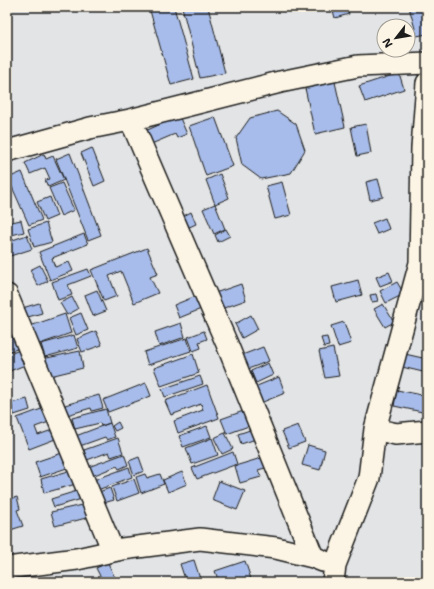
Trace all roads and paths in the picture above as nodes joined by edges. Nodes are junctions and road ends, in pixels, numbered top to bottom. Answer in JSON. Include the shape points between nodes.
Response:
{"nodes":[{"id":1,"x":427,"y":63,"type":"edge"},
{"id":2,"x":427,"y":83,"type":"edge"},
{"id":3,"x":130,"y":120,"type":"junction"},
{"id":4,"x":7,"y":151,"type":"edge"},
{"id":5,"x":7,"y":295,"type":"edge"},
{"id":6,"x":375,"y":428,"type":"junction"},
{"id":7,"x":427,"y":431,"type":"edge"},
{"id":8,"x":113,"y":551,"type":"junction"},
{"id":9,"x":313,"y":557,"type":"junction"},
{"id":10,"x":7,"y":568,"type":"edge"},
{"id":11,"x":334,"y":574,"type":"edge"}],
"edges":[{"from":1,"to":3,"type":"street","via":[[358,66],[280,82]]},
{"from":2,"to":6,"type":"street","via":[[422,148],[420,263]]},
{"from":3,"to":4,"type":"street","via":[[90,128]]},
{"from":3,"to":9,"type":"street","via":[[227,344]]},
{"from":5,"to":8,"type":"street"},
{"from":6,"to":7,"type":"street","via":[[396,434]]},
{"from":6,"to":11,"type":"street","via":[[369,478]]},
{"from":8,"to":9,"type":"street","via":[[200,539],[276,548]]},
{"from":8,"to":10,"type":"street","via":[[77,559]]},
{"from":9,"to":11,"type":"street"}]}
